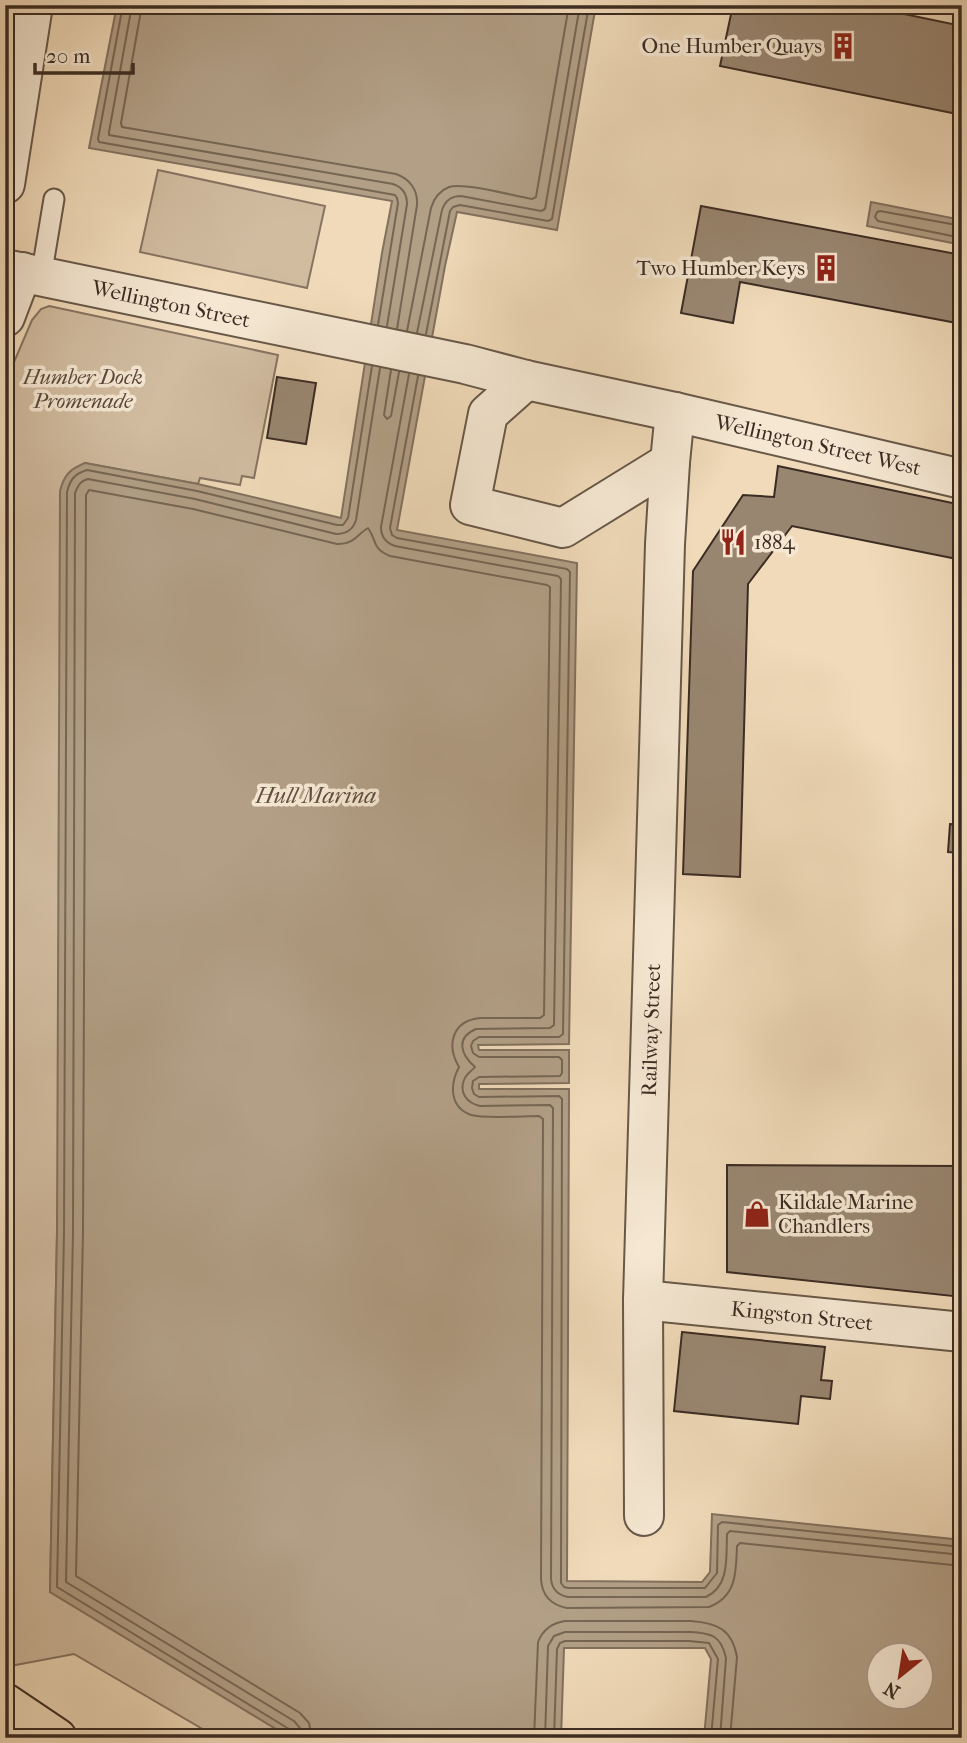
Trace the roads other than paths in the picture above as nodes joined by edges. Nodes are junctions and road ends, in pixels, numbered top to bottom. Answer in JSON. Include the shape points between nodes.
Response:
{"nodes":[{"id":1,"x":33,"y":5,"type":"edge"},
{"id":2,"x":5,"y":184,"type":"edge"},
{"id":3,"x":54,"y":199,"type":"dead end"},
{"id":4,"x":23,"y":273,"type":"edge"},
{"id":5,"x":5,"y":317,"type":"edge"},
{"id":6,"x":344,"y":340,"type":"joint"},
{"id":7,"x":526,"y":380,"type":"junction"},
{"id":8,"x":674,"y":412,"type":"junction"},
{"id":9,"x":670,"y":462,"type":"junction"},
{"id":10,"x":962,"y":479,"type":"edge"},
{"id":11,"x":643,"y":1300,"type":"junction"},
{"id":12,"x":962,"y":1332,"type":"edge"},
{"id":13,"x":644,"y":1516,"type":"dead end"},
{"id":14,"x":5,"y":1703,"type":"edge"},
{"id":15,"x":57,"y":1738,"type":"edge"}],
"edges":[{"from":1,"to":2,"type":"street"},
{"from":3,"to":4,"type":"lane"},
{"from":4,"to":5,"type":"street"},
{"from":4,"to":6,"type":"street","name":"Wellington Street"},
{"from":6,"to":7,"type":"street","name":"Wellington Street West"},
{"from":7,"to":8,"type":"street","name":"Wellington Street West"},
{"from":7,"to":9,"type":"street","via":[[488,414],[470,505],[563,528]]},
{"from":8,"to":9,"type":"street"},
{"from":8,"to":10,"type":"street","name":"Wellington Street West"},
{"from":9,"to":11,"type":"street","name":"Railway Street"},
{"from":11,"to":12,"type":"street","name":"Kingston Street"},
{"from":11,"to":13,"type":"street","name":"Railway Street"},
{"from":14,"to":15,"type":"highway"}]}
